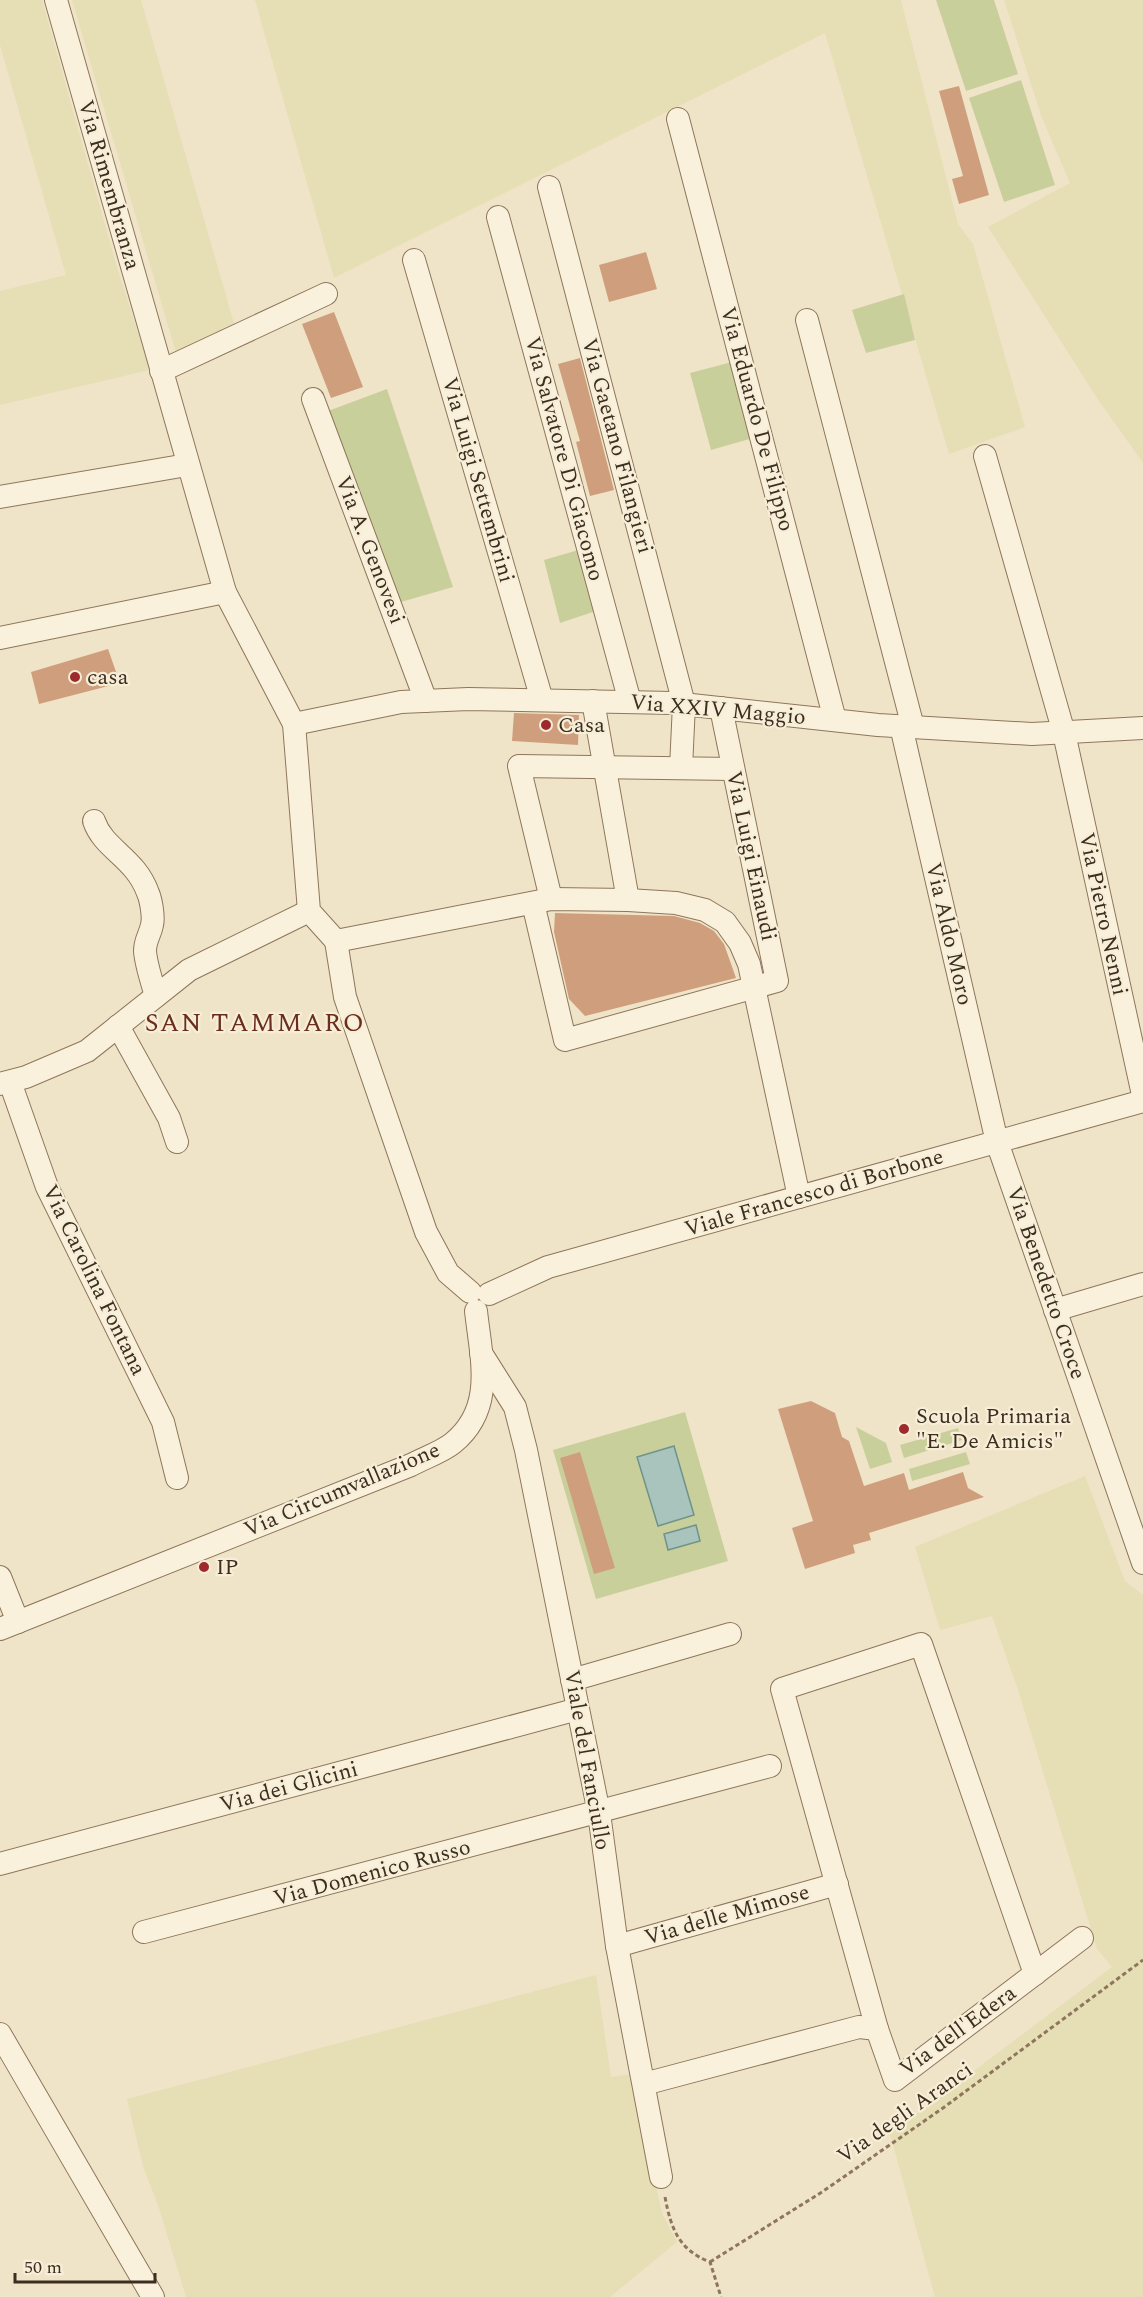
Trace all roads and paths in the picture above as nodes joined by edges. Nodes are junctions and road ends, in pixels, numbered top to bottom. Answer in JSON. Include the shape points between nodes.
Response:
{"nodes":[{"id":1,"x":56,"y":0,"type":"edge"},
{"id":2,"x":678,"y":119,"type":"dead end"},
{"id":3,"x":549,"y":188,"type":"dead end"},
{"id":4,"x":498,"y":217,"type":"dead end"},
{"id":5,"x":414,"y":260,"type":"dead end"},
{"id":6,"x":326,"y":294,"type":"dead end"},
{"id":7,"x":807,"y":320,"type":"dead end"},
{"id":8,"x":161,"y":371,"type":"junction"},
{"id":9,"x":313,"y":399,"type":"dead end"},
{"id":10,"x":985,"y":456,"type":"dead end"},
{"id":11,"x":188,"y":465,"type":"junction"},
{"id":12,"x":0,"y":497,"type":"edge"},
{"id":13,"x":225,"y":592,"type":"junction"},
{"id":14,"x":0,"y":638,"type":"edge"},
{"id":15,"x":542,"y":700,"type":"junction"},
{"id":16,"x":426,"y":701,"type":"junction"},
{"id":17,"x":593,"y":701,"type":"junction"},
{"id":18,"x":630,"y":702,"type":"junction"},
{"id":19,"x":684,"y":704,"type":"junction"},
{"id":20,"x":721,"y":708,"type":"junction"},
{"id":21,"x":835,"y":720,"type":"junction"},
{"id":22,"x":294,"y":724,"type":"junction"},
{"id":23,"x":907,"y":727,"type":"junction"},
{"id":24,"x":1143,"y":728,"type":"edge"},
{"id":25,"x":1064,"y":733,"type":"junction"},
{"id":26,"x":604,"y":767,"type":"junction"},
{"id":27,"x":681,"y":768,"type":"junction"},
{"id":28,"x":733,"y":769,"type":"junction"},
{"id":29,"x":94,"y":821,"type":"dead end"},
{"id":30,"x":628,"y":900,"type":"junction"},
{"id":31,"x":542,"y":901,"type":"junction"},
{"id":32,"x":309,"y":911,"type":"junction"},
{"id":33,"x":336,"y":941,"type":"junction"},
{"id":34,"x":754,"y":988,"type":"junction"},
{"id":35,"x":156,"y":996,"type":"junction"},
{"id":36,"x":118,"y":1026,"type":"junction"},
{"id":37,"x":5,"y":1083,"type":"edge"},
{"id":38,"x":1143,"y":1095,"type":"edge"},
{"id":39,"x":1143,"y":1101,"type":"edge"},
{"id":40,"x":177,"y":1142,"type":"dead end"},
{"id":41,"x":998,"y":1142,"type":"junction"},
{"id":42,"x":799,"y":1197,"type":"junction"},
{"id":43,"x":1143,"y":1284,"type":"edge"},
{"id":44,"x":478,"y":1299,"type":"junction"},
{"id":45,"x":1055,"y":1310,"type":"junction"},
{"id":46,"x":481,"y":1353,"type":"junction"},
{"id":47,"x":177,"y":1478,"type":"dead end"},
{"id":48,"x":1142,"y":1562,"type":"edge"},
{"id":49,"x":0,"y":1577,"type":"edge"},
{"id":50,"x":9,"y":1625,"type":"edge"},
{"id":51,"x":730,"y":1634,"type":"dead end"},
{"id":52,"x":572,"y":1680,"type":"junction"},
{"id":53,"x":578,"y":1709,"type":"junction"},
{"id":54,"x":770,"y":1766,"type":"dead end"},
{"id":55,"x":599,"y":1813,"type":"junction"},
{"id":56,"x":0,"y":1864,"type":"edge"},
{"id":57,"x":837,"y":1884,"type":"junction"},
{"id":58,"x":144,"y":1932,"type":"dead end"},
{"id":59,"x":1082,"y":1938,"type":"dead end"},
{"id":60,"x":617,"y":1946,"type":"junction"},
{"id":61,"x":1143,"y":1960,"type":"edge"},
{"id":62,"x":1035,"y":1974,"type":"junction"},
{"id":63,"x":878,"y":2030,"type":"junction"},
{"id":64,"x":0,"y":2034,"type":"edge"},
{"id":65,"x":644,"y":2084,"type":"junction"},
{"id":66,"x":662,"y":2177,"type":"joint"},
{"id":67,"x":711,"y":2262,"type":"junction"},
{"id":68,"x":153,"y":2297,"type":"edge"},
{"id":69,"x":721,"y":2297,"type":"edge"}],
"edges":[{"from":1,"to":8,"type":"street","name":"Via Rimembranza"},
{"from":2,"to":21,"type":"street","name":"Via Eduardo De Filippo"},
{"from":3,"to":19,"type":"street","name":"Via Gaetano Filangieri"},
{"from":4,"to":18,"type":"street","name":"Via Salvatore Di Giacomo"},
{"from":5,"to":15,"type":"street","name":"Via Luigi Settembrini"},
{"from":6,"to":8,"type":"street"},
{"from":7,"to":23,"type":"street","name":"Via Aldo Moro"},
{"from":8,"to":11,"type":"street","name":"Via Rimembranza"},
{"from":9,"to":16,"type":"street","name":"Via A. Genovesi"},
{"from":10,"to":25,"type":"street","name":"Via Pietro Nenni"},
{"from":11,"to":12,"type":"street"},
{"from":11,"to":13,"type":"street","name":"Via Rimembranza"},
{"from":13,"to":14,"type":"street"},
{"from":13,"to":22,"type":"street","name":"Via Rimembranza"},
{"from":15,"to":16,"type":"street","name":"Via XXIV Maggio"},
{"from":15,"to":17,"type":"street","name":"Via XXIV Maggio"},
{"from":16,"to":22,"type":"street","name":"Via XXIV Maggio","via":[[401,702]]},
{"from":17,"to":18,"type":"street","name":"Via XXIV Maggio"},
{"from":17,"to":26,"type":"street"},
{"from":18,"to":19,"type":"street","name":"Via XXIV Maggio"},
{"from":19,"to":20,"type":"street","name":"Via XXIV Maggio"},
{"from":19,"to":27,"type":"street","name":"Via Gaetano Filangieri"},
{"from":20,"to":21,"type":"street","name":"Via XXIV Maggio"},
{"from":20,"to":28,"type":"street","name":"Via Luigi Einaudi"},
{"from":21,"to":23,"type":"street","name":"Via XXIV Maggio"},
{"from":22,"to":32,"type":"street"},
{"from":23,"to":25,"type":"street","name":"Via XXIV Maggio"},
{"from":23,"to":41,"type":"street","name":"Via Aldo Moro"},
{"from":24,"to":25,"type":"street","name":"Via XXIV Maggio"},
{"from":25,"to":38,"type":"street","name":"Via Pietro Nenni"},
{"from":26,"to":27,"type":"street"},
{"from":26,"to":30,"type":"street"},
{"from":26,"to":31,"type":"street","via":[[519,766]]},
{"from":27,"to":28,"type":"street"},
{"from":28,"to":34,"type":"street","name":"Via Luigi Einaudi","via":[[777,981]]},
{"from":29,"to":35,"type":"street","via":[[99,836],[140,873],[149,896],[152,924],[145,937],[145,953]]},
{"from":30,"to":31,"type":"street"},
{"from":30,"to":34,"type":"street","via":[[676,903],[705,910],[725,922],[740,943]]},
{"from":31,"to":33,"type":"street"},
{"from":31,"to":34,"type":"street","via":[[565,1040]]},
{"from":32,"to":33,"type":"street"},
{"from":32,"to":35,"type":"street","via":[[189,970]]},
{"from":33,"to":44,"type":"street","via":[[345,997],[426,1232],[448,1273]]},
{"from":34,"to":42,"type":"street"},
{"from":35,"to":36,"type":"street"},
{"from":36,"to":37,"type":"street","via":[[87,1051]]},
{"from":36,"to":40,"type":"street","via":[[170,1118]]},
{"from":37,"to":47,"type":"street","name":"Via Carolina Fontana","via":[[47,1187],[163,1422]]},
{"from":39,"to":41,"type":"street","name":"Viale Francesco di Borbone"},
{"from":41,"to":42,"type":"street","name":"Viale Francesco di Borbone"},
{"from":41,"to":45,"type":"street","name":"Via Benedetto Croce"},
{"from":42,"to":44,"type":"street","name":"Viale Francesco di Borbone","via":[[548,1267]]},
{"from":43,"to":45,"type":"street"},
{"from":44,"to":46,"type":"street","name":"Via Circumvallazione"},
{"from":45,"to":48,"type":"street","name":"Via Benedetto Croce"},
{"from":46,"to":50,"type":"street","name":"Via Circumvallazione","via":[[479,1411],[453,1442],[411,1465]]},
{"from":46,"to":52,"type":"street","name":"Viale del Fanciullo","via":[[515,1407]]},
{"from":49,"to":50,"type":"street"},
{"from":51,"to":52,"type":"street"},
{"from":52,"to":53,"type":"street","name":"Viale del Fanciullo"},
{"from":53,"to":55,"type":"street","name":"Viale del Fanciullo"},
{"from":53,"to":56,"type":"street","name":"Via dei Glicini"},
{"from":54,"to":55,"type":"street","name":"Via Domenico Russo"},
{"from":55,"to":58,"type":"street","name":"Via Domenico Russo"},
{"from":55,"to":60,"type":"street","name":"Viale del Fanciullo"},
{"from":57,"to":60,"type":"street","name":"Via delle Mimose"},
{"from":57,"to":62,"type":"street","via":[[782,1689],[921,1644]]},
{"from":57,"to":63,"type":"street"},
{"from":59,"to":62,"type":"street","name":"Via dell'Edera"},
{"from":60,"to":65,"type":"street","name":"Viale del Fanciullo"},
{"from":61,"to":67,"type":"path","name":"Via degli Aranci","via":[[822,2192]]},
{"from":62,"to":63,"type":"street","name":"Via dell'Edera","via":[[895,2080]]},
{"from":63,"to":65,"type":"street","via":[[859,2027]]},
{"from":64,"to":68,"type":"street"},
{"from":65,"to":66,"type":"street","name":"Viale del Fanciullo"},
{"from":66,"to":67,"type":"path","via":[[669,2215],[682,2245],[693,2255]]},
{"from":67,"to":69,"type":"path"}]}
